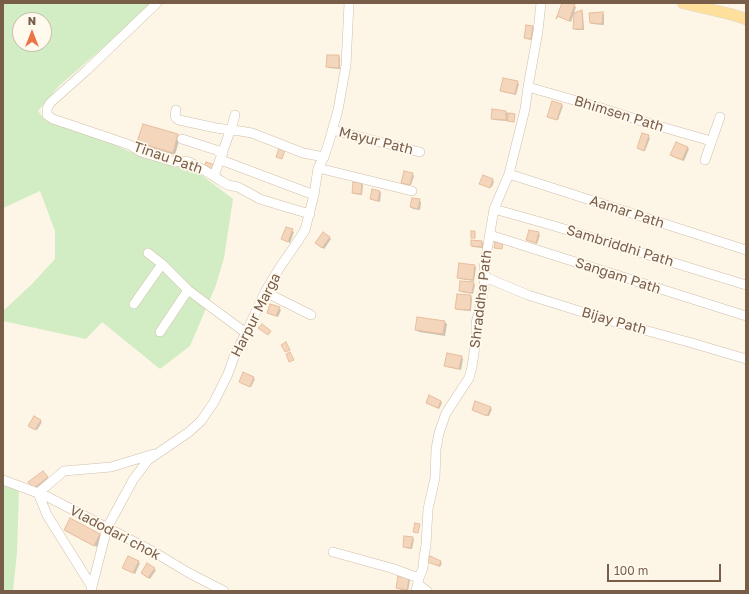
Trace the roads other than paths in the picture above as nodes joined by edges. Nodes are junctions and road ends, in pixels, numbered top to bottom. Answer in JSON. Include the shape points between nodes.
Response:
{"nodes":[{"id":1,"x":157,"y":3,"type":"edge"},
{"id":2,"x":349,"y":3,"type":"edge"},
{"id":3,"x":541,"y":3,"type":"edge"},
{"id":4,"x":683,"y":3,"type":"edge"},
{"id":5,"x":746,"y":19,"type":"edge"},
{"id":6,"x":528,"y":87,"type":"junction"},
{"id":7,"x":176,"y":110,"type":"dead end"},
{"id":8,"x":234,"y":115,"type":"dead end"},
{"id":9,"x":720,"y":117,"type":"dead end"},
{"id":10,"x":231,"y":130,"type":"junction"},
{"id":11,"x":332,"y":130,"type":"junction"},
{"id":12,"x":182,"y":138,"type":"dead end"},
{"id":13,"x":711,"y":141,"type":"junction"},
{"id":14,"x":420,"y":152,"type":"dead end"},
{"id":15,"x":222,"y":156,"type":"junction"},
{"id":16,"x":324,"y":157,"type":"junction"},
{"id":17,"x":705,"y":160,"type":"dead end"},
{"id":18,"x":318,"y":168,"type":"junction"},
{"id":19,"x":509,"y":174,"type":"junction"},
{"id":20,"x":214,"y":176,"type":"junction"},
{"id":21,"x":412,"y":190,"type":"dead end"},
{"id":22,"x":314,"y":196,"type":"junction"},
{"id":23,"x":494,"y":209,"type":"junction"},
{"id":24,"x":310,"y":214,"type":"junction"},
{"id":25,"x":490,"y":235,"type":"junction"},
{"id":26,"x":746,"y":250,"type":"edge"},
{"id":27,"x":148,"y":252,"type":"dead end"},
{"id":28,"x":162,"y":264,"type":"junction"},
{"id":29,"x":485,"y":277,"type":"junction"},
{"id":30,"x":746,"y":285,"type":"edge"},
{"id":31,"x":188,"y":290,"type":"junction"},
{"id":32,"x":265,"y":292,"type":"junction"},
{"id":33,"x":134,"y":304,"type":"dead end"},
{"id":34,"x":310,"y":315,"type":"dead end"},
{"id":35,"x":746,"y":316,"type":"edge"},
{"id":36,"x":160,"y":332,"type":"dead end"},
{"id":37,"x":246,"y":333,"type":"junction"},
{"id":38,"x":746,"y":359,"type":"edge"},
{"id":39,"x":158,"y":453,"type":"junction"},
{"id":40,"x":3,"y":480,"type":"edge"},
{"id":41,"x":38,"y":492,"type":"junction"},
{"id":42,"x":107,"y":528,"type":"junction"},
{"id":43,"x":333,"y":552,"type":"dead end"},
{"id":44,"x":418,"y":584,"type":"edge"},
{"id":45,"x":92,"y":589,"type":"edge"},
{"id":46,"x":224,"y":591,"type":"edge"},
{"id":47,"x":428,"y":591,"type":"edge"}],
"edges":[{"from":1,"to":20,"type":"street","name":"Tinau Path","via":[[50,103],[47,115],[130,145],[141,152],[175,162],[189,162]]},
{"from":2,"to":11,"type":"street","name":"Harpur Marga","via":[[346,65]]},
{"from":3,"to":6,"type":"street","name":"Shraddha Path"},
{"from":4,"to":5,"type":"main road"},
{"from":6,"to":13,"type":"street","name":"Bhimsen Path"},
{"from":6,"to":19,"type":"street","name":"Shraddha Path"},
{"from":7,"to":10,"type":"street","via":[[178,120]]},
{"from":8,"to":10,"type":"street"},
{"from":9,"to":13,"type":"street"},
{"from":10,"to":15,"type":"street"},
{"from":10,"to":16,"type":"street","via":[[252,134],[303,153]]},
{"from":11,"to":14,"type":"street","name":"Mayur Path"},
{"from":11,"to":16,"type":"street","name":"Harpur Marga"},
{"from":12,"to":15,"type":"street","name":"Tinau Path","via":[[216,150]]},
{"from":13,"to":17,"type":"street"},
{"from":15,"to":20,"type":"street"},
{"from":15,"to":22,"type":"street","name":"Tinau Path"},
{"from":16,"to":18,"type":"street","name":"Harpur Marga"},
{"from":18,"to":21,"type":"street"},
{"from":18,"to":22,"type":"street","name":"Harpur Marga"},
{"from":19,"to":23,"type":"street","name":"Shraddha Path"},
{"from":19,"to":26,"type":"street","name":"Aamar Path"},
{"from":20,"to":24,"type":"street","name":"Tinau Path","via":[[260,199]]},
{"from":22,"to":24,"type":"street","name":"Harpur Marga"},
{"from":23,"to":25,"type":"street","name":"Shraddha Path"},
{"from":23,"to":30,"type":"street","name":"Sambriddhi Path"},
{"from":24,"to":32,"type":"street","name":"Harpur Marga","via":[[305,230]]},
{"from":25,"to":29,"type":"street","name":"Shraddha Path","via":[[484,268]]},
{"from":25,"to":35,"type":"street","name":"Sangam Path"},
{"from":27,"to":28,"type":"street"},
{"from":28,"to":31,"type":"street"},
{"from":28,"to":33,"type":"street"},
{"from":29,"to":38,"type":"street","name":"Bijay Path","via":[[528,295]]},
{"from":29,"to":44,"type":"street","name":"Shraddha Path","via":[[469,378],[446,413],[439,433],[435,478],[429,499],[423,568]]},
{"from":31,"to":36,"type":"street"},
{"from":31,"to":37,"type":"street"},
{"from":32,"to":34,"type":"street"},
{"from":32,"to":37,"type":"street","name":"Harpur Marga"},
{"from":37,"to":39,"type":"street","name":"Harpur Marga","via":[[214,402],[201,421]]},
{"from":39,"to":41,"type":"street","via":[[111,467],[64,471]]},
{"from":39,"to":42,"type":"street","name":"Harpur Marga","via":[[148,460],[133,480]]},
{"from":40,"to":41,"type":"street","name":"Vladodari chok"},
{"from":41,"to":42,"type":"street","name":"Vladodari chok"},
{"from":41,"to":45,"type":"street","via":[[47,515]]},
{"from":42,"to":45,"type":"street","name":"Harpur Marga"},
{"from":42,"to":46,"type":"street","name":"Vladodari chok"},
{"from":43,"to":44,"type":"street","via":[[391,568]]},
{"from":44,"to":47,"type":"street"}]}
